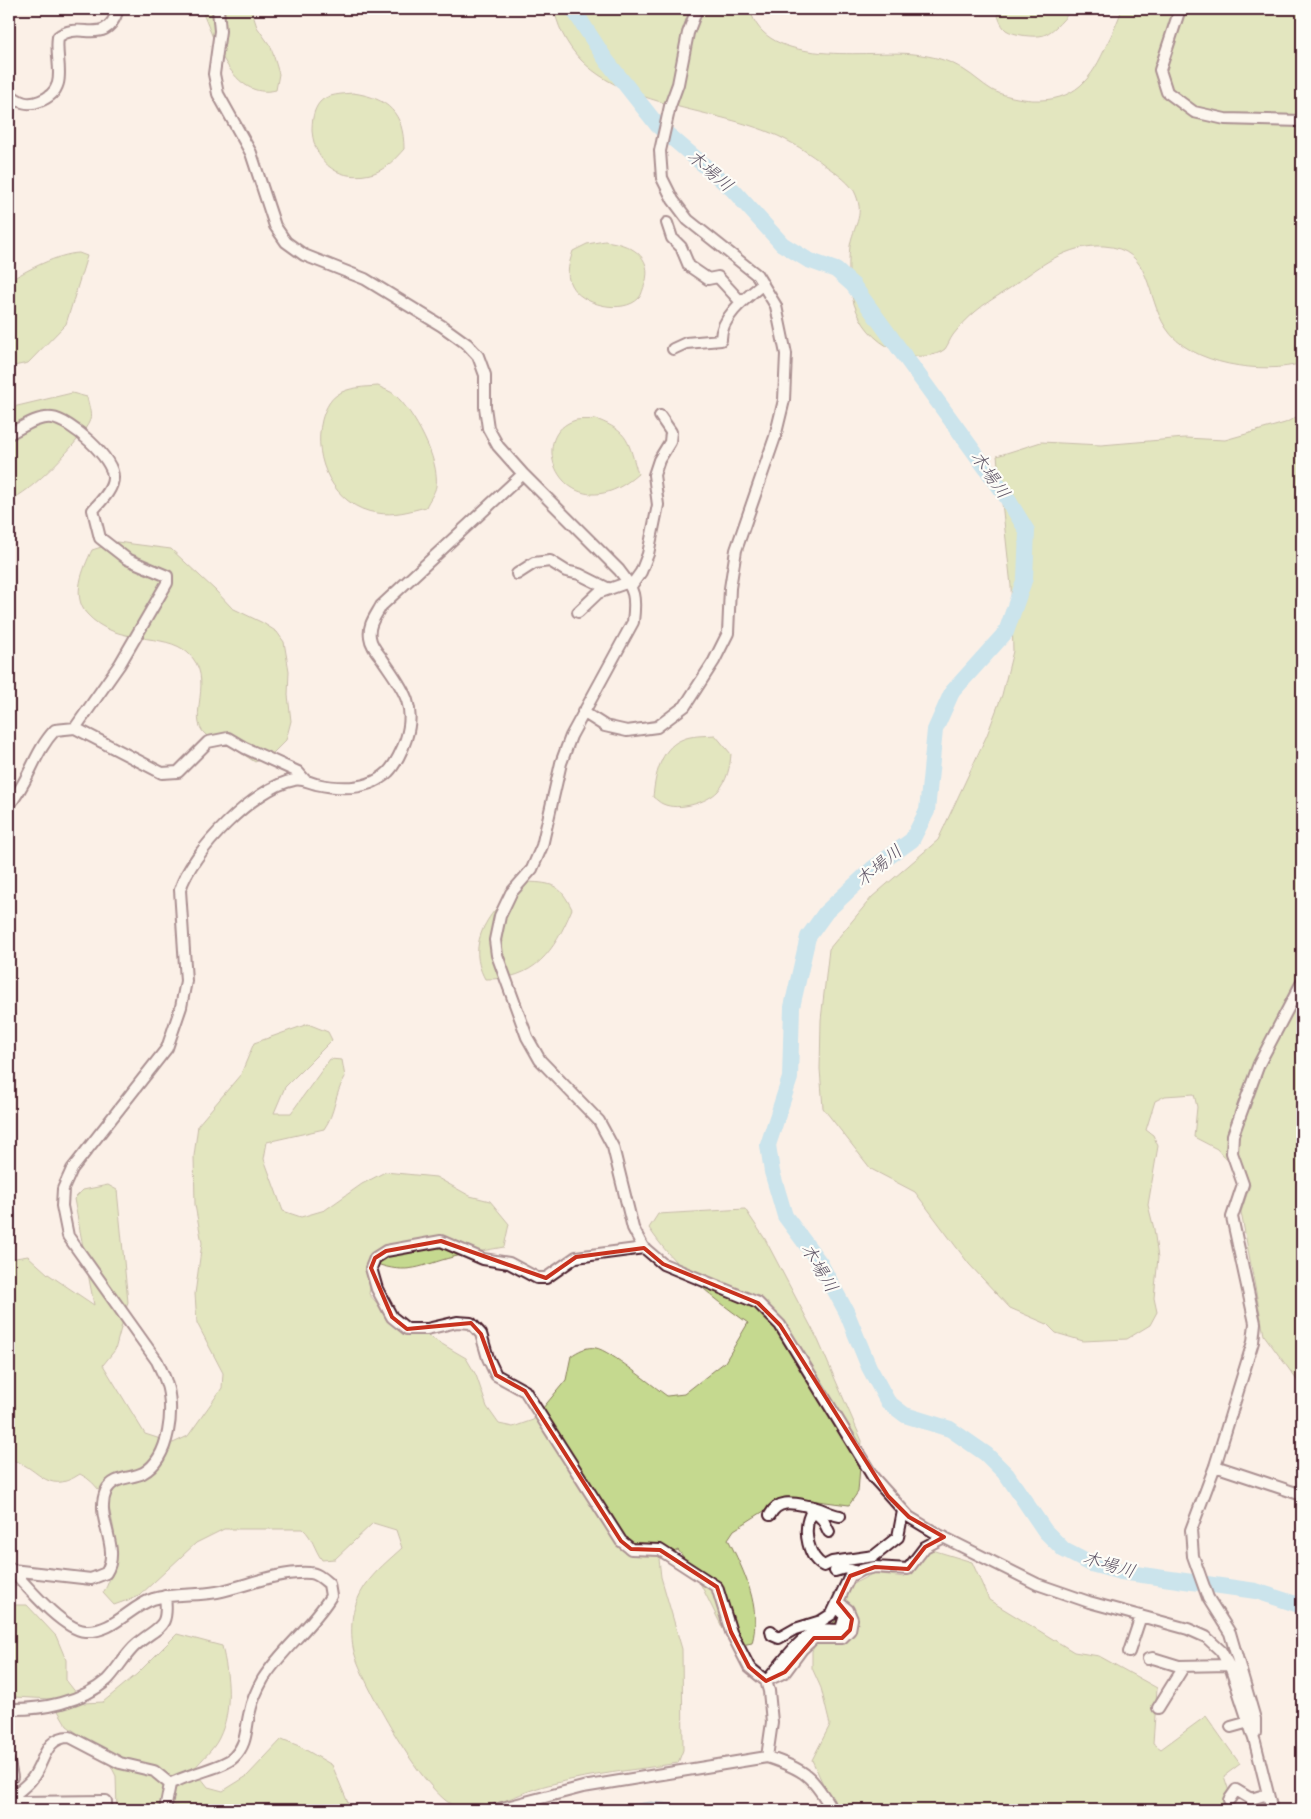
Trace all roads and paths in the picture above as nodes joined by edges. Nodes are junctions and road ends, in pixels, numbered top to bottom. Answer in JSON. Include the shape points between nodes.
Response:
{"nodes":[{"id":1,"x":118,"y":9,"type":"edge"},
{"id":2,"x":218,"y":9,"type":"edge"},
{"id":3,"x":698,"y":9,"type":"edge"},
{"id":4,"x":1180,"y":9,"type":"edge"},
{"id":5,"x":9,"y":94,"type":"edge"},
{"id":6,"x":1302,"y":121,"type":"edge"},
{"id":7,"x":668,"y":222,"type":"dead end"},
{"id":8,"x":763,"y":284,"type":"junction"},
{"id":9,"x":740,"y":302,"type":"junction"},
{"id":10,"x":673,"y":349,"type":"dead end"},
{"id":11,"x":660,"y":416,"type":"dead end"},
{"id":12,"x":9,"y":434,"type":"edge"},
{"id":13,"x":523,"y":474,"type":"junction"},
{"id":14,"x":517,"y":574,"type":"dead end"},
{"id":15,"x":630,"y":584,"type":"junction"},
{"id":16,"x":609,"y":589,"type":"junction"},
{"id":17,"x":578,"y":612,"type":"dead end"},
{"id":18,"x":583,"y":712,"type":"junction"},
{"id":19,"x":75,"y":728,"type":"junction"},
{"id":20,"x":304,"y":779,"type":"junction"},
{"id":21,"x":9,"y":805,"type":"edge"},
{"id":22,"x":1302,"y":982,"type":"edge"},
{"id":23,"x":644,"y":1248,"type":"junction"},
{"id":24,"x":1215,"y":1466,"type":"junction"},
{"id":25,"x":1302,"y":1496,"type":"edge"},
{"id":26,"x":810,"y":1510,"type":"junction"},
{"id":27,"x":903,"y":1510,"type":"junction"},
{"id":28,"x":770,"y":1515,"type":"dead end"},
{"id":29,"x":840,"y":1516,"type":"dead end"},
{"id":30,"x":829,"y":1532,"type":"dead end"},
{"id":31,"x":944,"y":1537,"type":"junction"},
{"id":32,"x":858,"y":1558,"type":"junction"},
{"id":33,"x":10,"y":1568,"type":"edge"},
{"id":34,"x":835,"y":1571,"type":"dead end"},
{"id":35,"x":859,"y":1571,"type":"junction"},
{"id":36,"x":165,"y":1596,"type":"junction"},
{"id":37,"x":837,"y":1604,"type":"junction"},
{"id":38,"x":1141,"y":1616,"type":"junction"},
{"id":39,"x":770,"y":1631,"type":"dead end"},
{"id":40,"x":1129,"y":1652,"type":"dead end"},
{"id":41,"x":1148,"y":1659,"type":"dead end"},
{"id":42,"x":1229,"y":1665,"type":"junction"},
{"id":43,"x":1184,"y":1666,"type":"junction"},
{"id":44,"x":766,"y":1681,"type":"junction"},
{"id":45,"x":1158,"y":1708,"type":"dead end"},
{"id":46,"x":9,"y":1709,"type":"edge"},
{"id":47,"x":1248,"y":1722,"type":"junction"},
{"id":48,"x":1231,"y":1727,"type":"dead end"},
{"id":49,"x":1255,"y":1742,"type":"junction"},
{"id":50,"x":767,"y":1757,"type":"junction"},
{"id":51,"x":9,"y":1762,"type":"edge"},
{"id":52,"x":9,"y":1781,"type":"edge"},
{"id":53,"x":170,"y":1784,"type":"junction"},
{"id":54,"x":1268,"y":1794,"type":"junction"},
{"id":55,"x":14,"y":1800,"type":"edge"},
{"id":56,"x":1229,"y":1800,"type":"dead end"},
{"id":57,"x":62,"y":1806,"type":"edge"},
{"id":58,"x":106,"y":1810,"type":"edge"},
{"id":59,"x":165,"y":1810,"type":"edge"},
{"id":60,"x":495,"y":1810,"type":"edge"},
{"id":61,"x":832,"y":1810,"type":"edge"},
{"id":62,"x":1272,"y":1810,"type":"edge"}],
"edges":[{"from":1,"to":5,"type":"street","via":[[114,22],[102,31],[64,32],[58,37],[56,50],[61,76],[53,94],[30,104]]},
{"from":2,"to":13,"type":"street","via":[[220,31],[214,74],[218,94],[251,153],[276,226],[286,242],[304,254],[365,279],[468,344],[478,356],[485,375],[488,428],[498,446]]},
{"from":3,"to":8,"type":"street","via":[[688,33],[660,151],[662,178],[688,220],[757,275]]},
{"from":4,"to":6,"type":"street","via":[[1160,70],[1167,92],[1194,112],[1225,118]]},
{"from":7,"to":9,"type":"street","via":[[672,238],[681,247],[688,266],[708,279],[718,276]]},
{"from":8,"to":9,"type":"street"},
{"from":8,"to":18,"type":"street","via":[[776,306],[786,354],[784,400],[775,437],[736,550],[728,633],[685,706],[657,727],[627,731],[605,726]]},
{"from":9,"to":10,"type":"street","via":[[721,333],[721,340],[686,343]]},
{"from":11,"to":15,"type":"street","via":[[671,432],[670,442],[654,475],[658,505],[648,554]]},
{"from":12,"to":19,"type":"street","via":[[37,420],[52,418],[65,423],[94,446],[108,459],[113,478],[106,494],[93,510],[100,538],[128,559],[167,576],[167,583],[120,664]]},
{"from":13,"to":15,"type":"street"},
{"from":13,"to":20,"type":"street","via":[[381,606],[370,625],[374,648],[406,694],[410,709],[404,746],[388,772],[353,788]]},
{"from":14,"to":16,"type":"street","via":[[534,563],[550,561]]},
{"from":15,"to":16,"type":"street"},
{"from":15,"to":18,"type":"street","via":[[636,602],[633,622]]},
{"from":16,"to":17,"type":"street","via":[[598,593]]},
{"from":18,"to":23,"type":"street","via":[[561,763],[542,846],[532,870],[511,893],[500,916],[495,940],[497,955],[527,1037],[540,1060],[599,1121],[614,1147],[633,1228]]},
{"from":19,"to":20,"type":"street","via":[[162,773],[178,772],[208,742],[228,738],[298,772]]},
{"from":19,"to":21,"type":"street","via":[[55,730],[44,742],[27,779]]},
{"from":20,"to":33,"type":"street","via":[[283,783],[263,795],[220,829],[191,865],[180,890],[186,981],[182,1007],[170,1042],[72,1169],[63,1189],[62,1206],[68,1236],[157,1361],[167,1384],[169,1438],[156,1460],[143,1473],[119,1479],[106,1490],[102,1512],[112,1555],[106,1573],[91,1579]]},
{"from":22,"to":24,"type":"street","via":[[1259,1064],[1233,1135],[1232,1153],[1243,1184],[1232,1217],[1255,1323],[1253,1342]]},
{"from":23,"to":27,"type":"street","via":[[663,1264],[758,1303],[780,1325],[873,1477]]},
{"from":23,"to":44,"type":"street","via":[[576,1257],[546,1278],[537,1278],[509,1263],[483,1259],[441,1241],[386,1251],[375,1258],[371,1268],[377,1289],[392,1318],[408,1329],[471,1323],[481,1334],[496,1375],[526,1391],[620,1542],[632,1549],[660,1550],[717,1587],[731,1632],[749,1667]]},
{"from":24,"to":25,"type":"street"},
{"from":24,"to":49,"type":"street","via":[[1191,1530],[1194,1556],[1208,1598],[1230,1633],[1256,1719]]},
{"from":26,"to":28,"type":"street","via":[[782,1503],[774,1507]]},
{"from":26,"to":29,"type":"street","via":[[818,1507]]},
{"from":26,"to":30,"type":"street","via":[[824,1520]]},
{"from":26,"to":32,"type":"street","via":[[806,1538],[818,1563],[824,1566]]},
{"from":27,"to":31,"type":"street"},
{"from":27,"to":32,"type":"street","via":[[898,1537],[874,1556]]},
{"from":31,"to":35,"type":"street","via":[[925,1547],[908,1569],[875,1567]]},
{"from":31,"to":38,"type":"street","via":[[1037,1584]]},
{"from":32,"to":35,"type":"street"},
{"from":33,"to":36,"type":"street","via":[[62,1620],[83,1631],[97,1630],[118,1622],[151,1600]]},
{"from":34,"to":35,"type":"street","via":[[845,1568]]},
{"from":35,"to":37,"type":"street","via":[[850,1576]]},
{"from":36,"to":46,"type":"street","via":[[165,1622],[135,1645],[107,1680],[63,1703]]},
{"from":36,"to":53,"type":"street","via":[[216,1592],[290,1573],[312,1573],[329,1584],[331,1596],[263,1680],[250,1710],[245,1743],[232,1759],[184,1775]]},
{"from":37,"to":39,"type":"street","via":[[832,1614],[821,1621],[779,1638]]},
{"from":37,"to":44,"type":"street","via":[[848,1610],[852,1619],[850,1630],[842,1638],[814,1638],[802,1648],[785,1672]]},
{"from":38,"to":40,"type":"street"},
{"from":38,"to":42,"type":"street","via":[[1206,1637],[1221,1651]]},
{"from":41,"to":43,"type":"street"},
{"from":42,"to":43,"type":"street"},
{"from":42,"to":47,"type":"street"},
{"from":43,"to":45,"type":"street"},
{"from":44,"to":50,"type":"street","via":[[772,1722]]},
{"from":47,"to":48,"type":"street"},
{"from":47,"to":49,"type":"street"},
{"from":49,"to":54,"type":"street"},
{"from":50,"to":60,"type":"street","via":[[583,1787]]},
{"from":50,"to":61,"type":"street","via":[[795,1766],[808,1775]]},
{"from":51,"to":52,"type":"street","via":[[12,1777]]},
{"from":53,"to":55,"type":"street","via":[[154,1771],[120,1763],[70,1736],[50,1744],[31,1780]]},
{"from":53,"to":59,"type":"street"},
{"from":54,"to":56,"type":"street","via":[[1251,1799],[1236,1790]]},
{"from":54,"to":62,"type":"street"},
{"from":55,"to":57,"type":"street"},
{"from":57,"to":58,"type":"street","via":[[106,1801]]}]}
